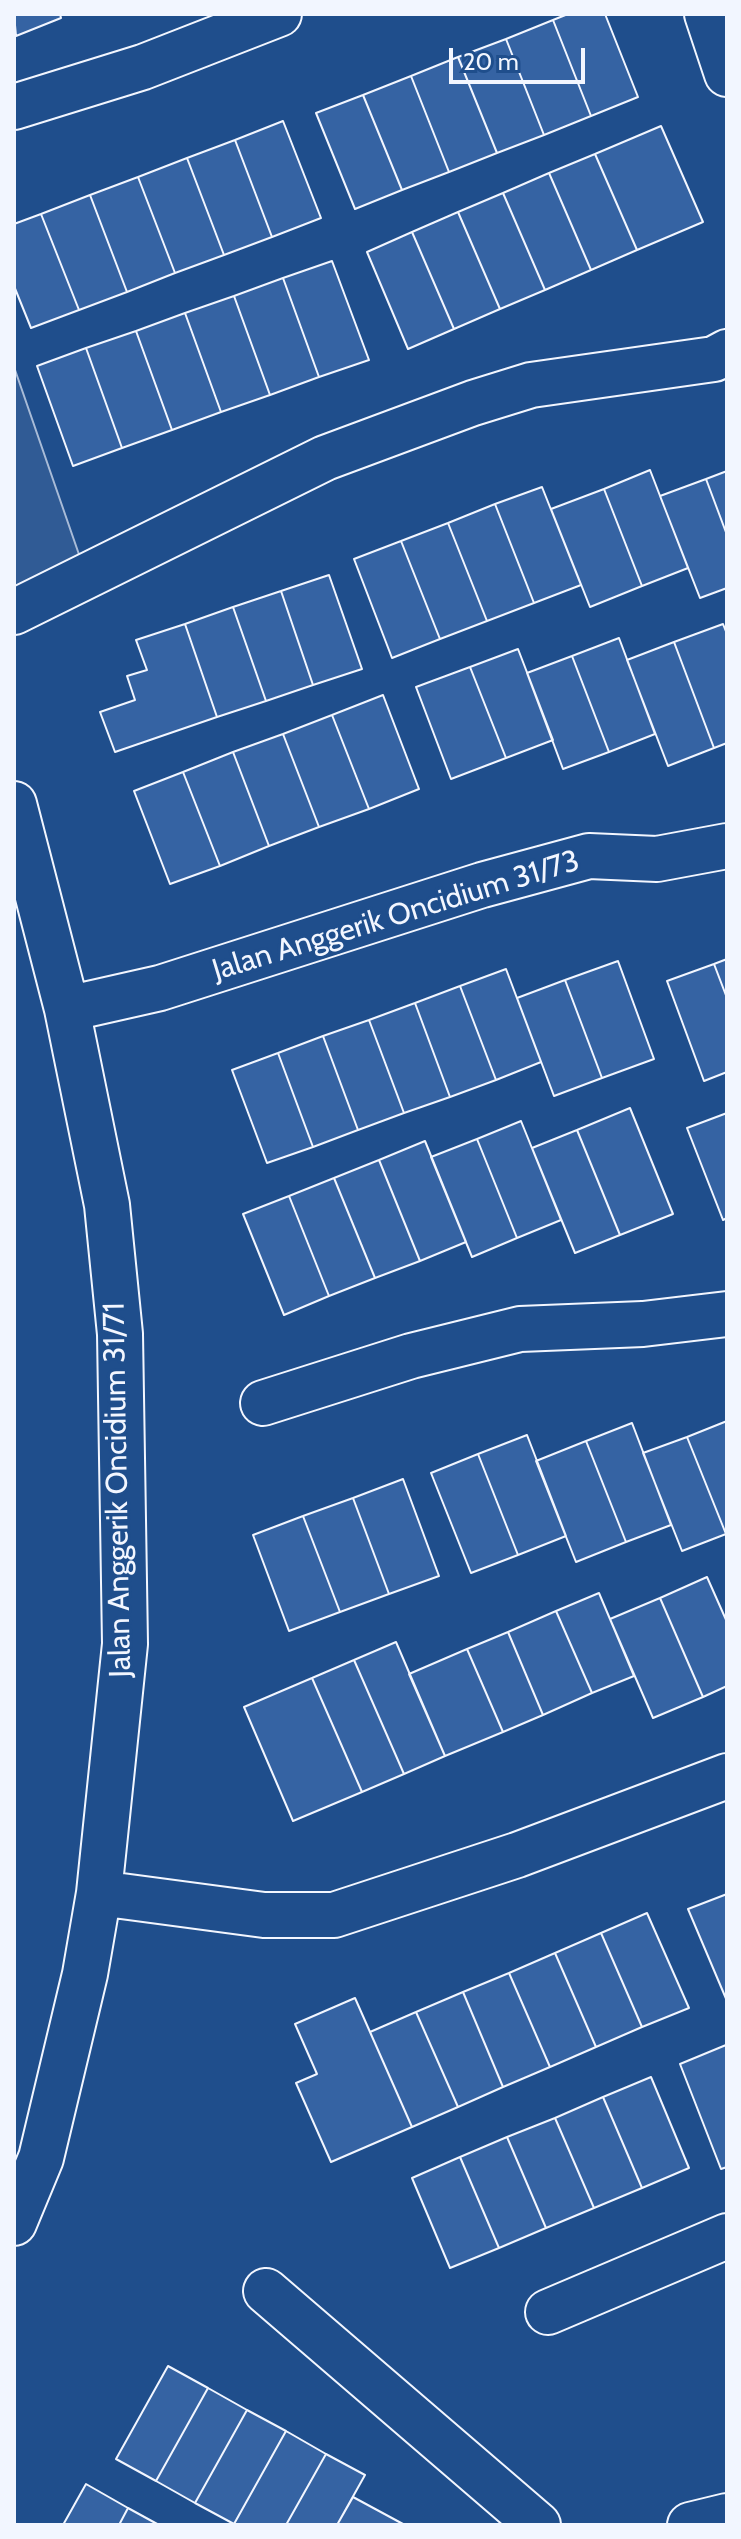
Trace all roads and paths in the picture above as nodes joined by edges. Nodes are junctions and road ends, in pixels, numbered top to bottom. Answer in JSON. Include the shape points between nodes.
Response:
{"nodes":[{"id":1,"x":279,"y":14,"type":"edge"},
{"id":2,"x":707,"y":14,"type":"edge"},
{"id":3,"x":727,"y":74,"type":"edge"},
{"id":4,"x":14,"y":107,"type":"edge"},
{"id":5,"x":727,"y":352,"type":"edge"},
{"id":6,"x":14,"y":612,"type":"edge"},
{"id":7,"x":14,"y":804,"type":"edge"},
{"id":8,"x":727,"y":846,"type":"edge"},
{"id":9,"x":67,"y":1009,"type":"junction"},
{"id":10,"x":727,"y":1314,"type":"edge"},
{"id":11,"x":263,"y":1403,"type":"dead end"},
{"id":12,"x":727,"y":1776,"type":"edge"},
{"id":13,"x":99,"y":1893,"type":"junction"},
{"id":14,"x":14,"y":2223,"type":"edge"},
{"id":15,"x":727,"y":2236,"type":"edge"},
{"id":16,"x":266,"y":2291,"type":"dead end"},
{"id":17,"x":548,"y":2312,"type":"dead end"},
{"id":18,"x":727,"y":2516,"type":"edge"},
{"id":19,"x":538,"y":2525,"type":"edge"},
{"id":20,"x":690,"y":2525,"type":"edge"}],
"edges":[{"from":1,"to":4,"type":"street","via":[[143,67]]},
{"from":2,"to":3,"type":"street"},
{"from":5,"to":6,"type":"street","via":[[714,359],[531,385],[473,403],[325,458]]},
{"from":7,"to":9,"type":"street","name":"Jalan Anggerik Oncidium 31/71"},
{"from":8,"to":9,"type":"street","name":"Jalan Anggerik Oncidium 31/73","via":[[657,859],[589,856],[160,988]]},
{"from":9,"to":13,"type":"street","name":"Jalan Anggerik Oncidium 31/71","via":[[107,1205],[120,1334],[125,1644]]},
{"from":10,"to":11,"type":"street","via":[[520,1329],[411,1356]]},
{"from":12,"to":13,"type":"street","via":[[517,1855],[334,1915],[264,1915]]},
{"from":13,"to":14,"type":"street","name":"Jalan Anggerik Oncidium 31/71","via":[[41,2158]]},
{"from":15,"to":17,"type":"street"},
{"from":16,"to":19,"type":"street"},
{"from":18,"to":20,"type":"street"}]}
